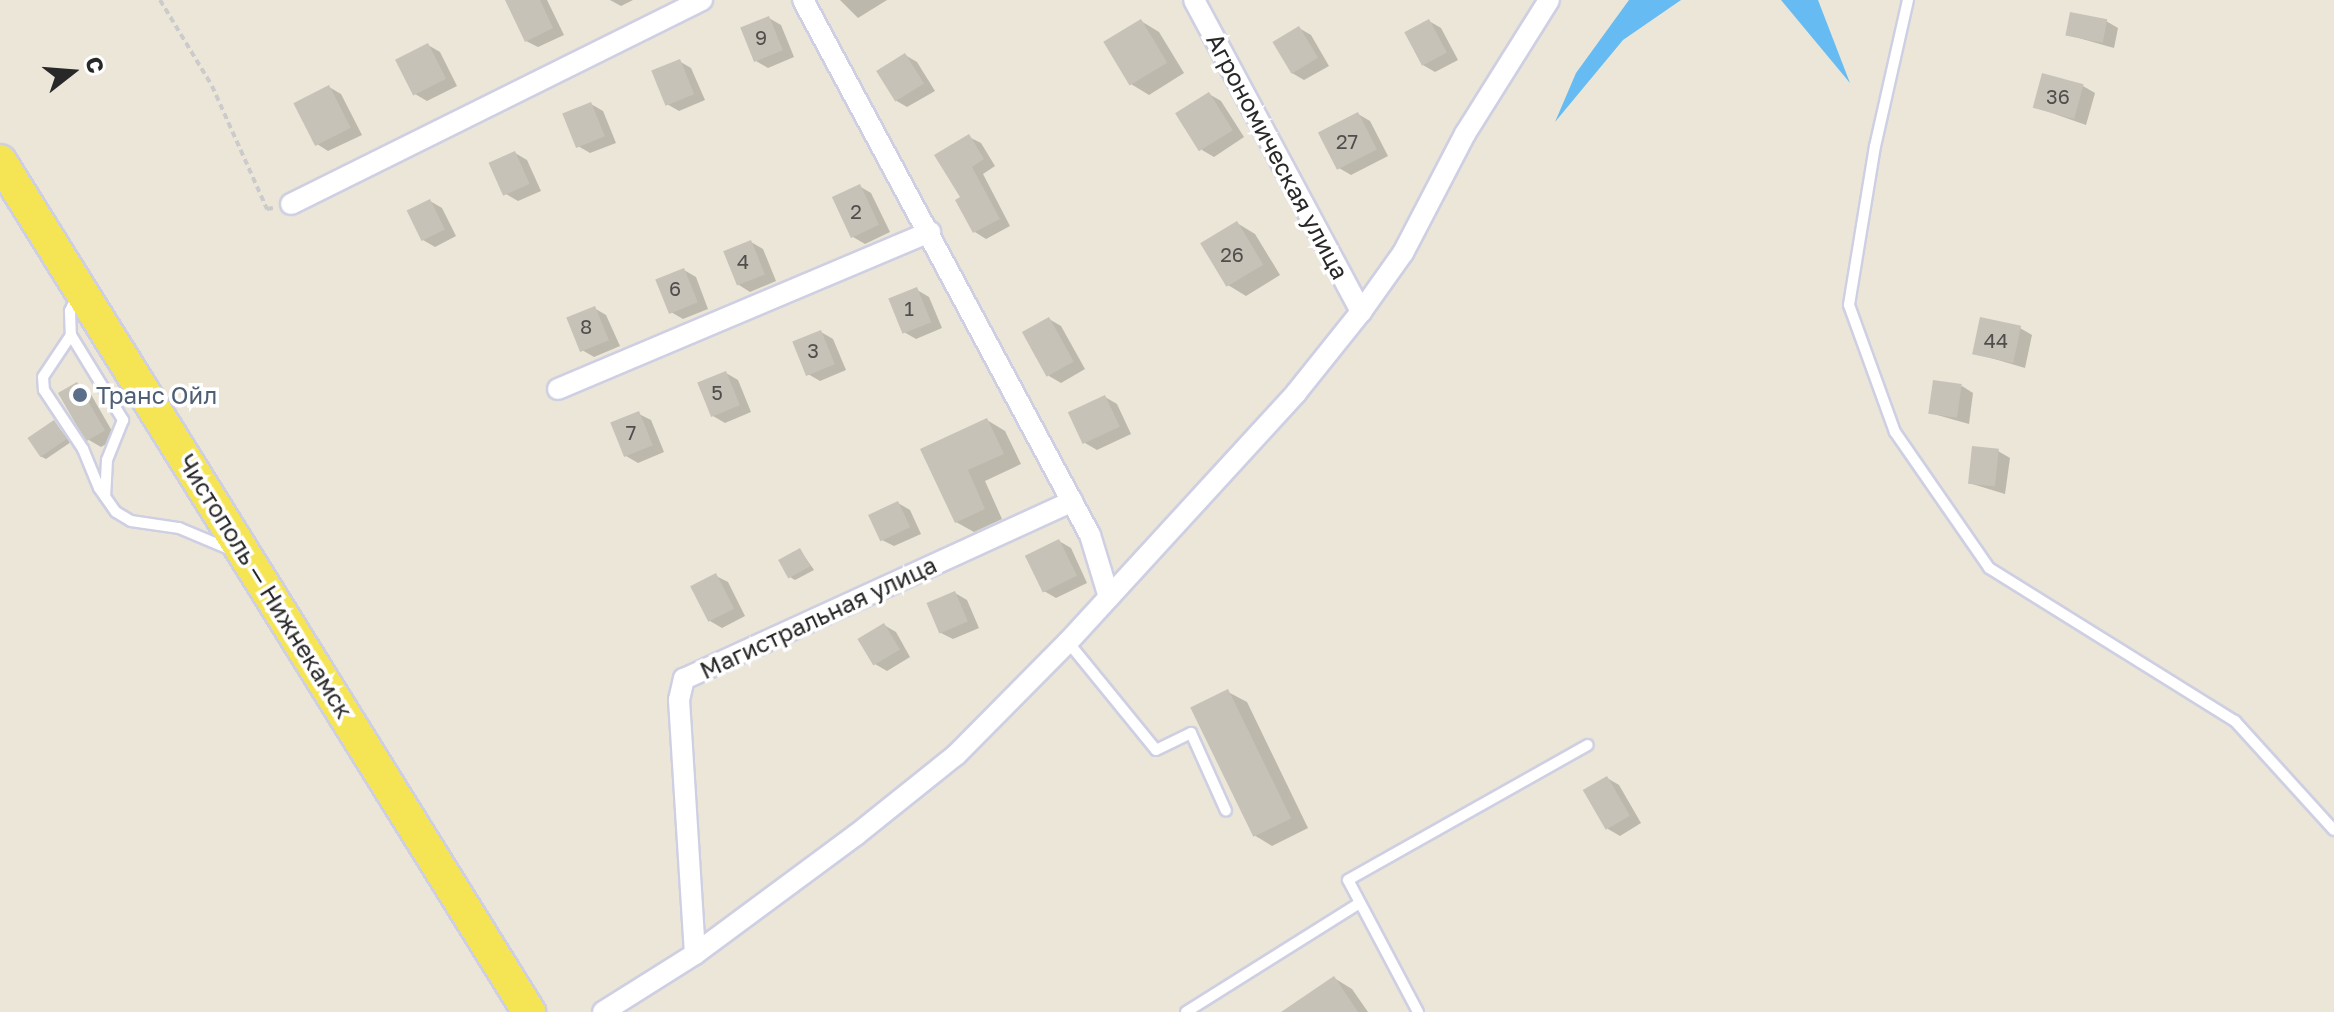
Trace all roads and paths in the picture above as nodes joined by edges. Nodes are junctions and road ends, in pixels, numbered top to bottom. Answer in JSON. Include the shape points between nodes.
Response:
{"nodes":[{"id":1,"x":160,"y":0,"type":"edge"},
{"id":2,"x":702,"y":0,"type":"edge"},
{"id":3,"x":803,"y":0,"type":"edge"},
{"id":4,"x":1194,"y":0,"type":"edge"},
{"id":5,"x":1549,"y":0,"type":"edge"},
{"id":6,"x":1908,"y":0,"type":"edge"},
{"id":7,"x":0,"y":161,"type":"edge"},
{"id":8,"x":291,"y":204,"type":"joint"},
{"id":9,"x":930,"y":232,"type":"junction"},
{"id":10,"x":81,"y":287,"type":"junction"},
{"id":11,"x":1361,"y":312,"type":"junction"},
{"id":12,"x":71,"y":335,"type":"junction"},
{"id":13,"x":558,"y":389,"type":"dead end"},
{"id":14,"x":105,"y":497,"type":"junction"},
{"id":15,"x":1072,"y":501,"type":"junction"},
{"id":16,"x":249,"y":558,"type":"junction"},
{"id":17,"x":1109,"y":597,"type":"junction"},
{"id":18,"x":1068,"y":642,"type":"junction"},
{"id":19,"x":1588,"y":745,"type":"dead end"},
{"id":20,"x":1226,"y":811,"type":"dead end"},
{"id":21,"x":2334,"y":830,"type":"edge"},
{"id":22,"x":1360,"y":903,"type":"junction"},
{"id":23,"x":695,"y":954,"type":"junction"},
{"id":24,"x":529,"y":1012,"type":"edge"},
{"id":25,"x":603,"y":1012,"type":"edge"},
{"id":26,"x":1186,"y":1012,"type":"edge"},
{"id":27,"x":1418,"y":1012,"type":"edge"}],
"edges":[{"from":1,"to":8,"type":"path","via":[[212,86],[267,209]]},
{"from":2,"to":8,"type":"street"},
{"from":3,"to":9,"type":"street"},
{"from":4,"to":11,"type":"street","name":"Агрономическая улица"},
{"from":5,"to":11,"type":"street","via":[[1465,134],[1403,253]]},
{"from":6,"to":21,"type":"lane","via":[[1875,146],[1849,305],[1895,432],[1989,568],[2235,721]]},
{"from":7,"to":10,"type":"main road","name":"Чистополь — Нижнекамск"},
{"from":9,"to":13,"type":"street"},
{"from":9,"to":15,"type":"street"},
{"from":10,"to":12,"type":"lane","via":[[70,311]]},
{"from":10,"to":16,"type":"main road","name":"Чистополь — Нижнекамск"},
{"from":11,"to":17,"type":"street","via":[[1296,393]]},
{"from":12,"to":14,"type":"lane","via":[[123,420],[107,460]]},
{"from":12,"to":14,"type":"lane","via":[[46,365],[44,390],[83,449]]},
{"from":14,"to":16,"type":"lane","via":[[131,521],[179,528]]},
{"from":15,"to":17,"type":"street","via":[[1090,535]]},
{"from":15,"to":23,"type":"street","name":"Магистральная улица","via":[[684,679],[679,700]]},
{"from":16,"to":24,"type":"main road","name":"Чистополь — Нижнекамск"},
{"from":17,"to":18,"type":"street"},
{"from":18,"to":20,"type":"lane","via":[[1156,750],[1191,733]]},
{"from":18,"to":23,"type":"street","via":[[956,755]]},
{"from":19,"to":22,"type":"lane","via":[[1348,880]]},
{"from":22,"to":26,"type":"lane"},
{"from":22,"to":27,"type":"lane"},
{"from":23,"to":25,"type":"street"}]}
